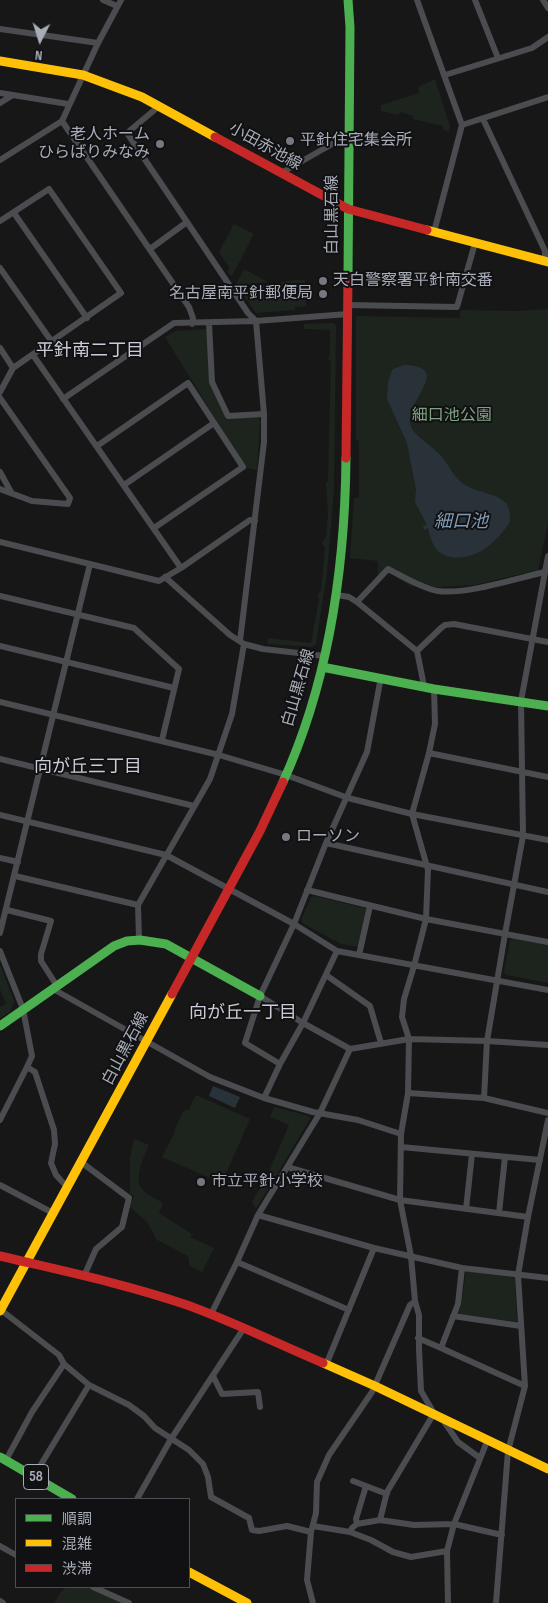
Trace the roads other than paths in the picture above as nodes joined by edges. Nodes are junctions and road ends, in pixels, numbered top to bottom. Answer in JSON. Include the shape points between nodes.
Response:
{"nodes":[{"id":1,"x":103,"y":0,"type":"edge"},
{"id":2,"x":348,"y":0,"type":"edge"},
{"id":3,"x":417,"y":0,"type":"edge"},
{"id":4,"x":475,"y":0,"type":"edge"},
{"id":5,"x":544,"y":0,"type":"edge"},
{"id":6,"x":119,"y":3,"type":"edge"},
{"id":7,"x":548,"y":8,"type":"edge"},
{"id":8,"x":0,"y":30,"type":"edge"},
{"id":9,"x":548,"y":37,"type":"edge"},
{"id":10,"x":98,"y":43,"type":"junction"},
{"id":11,"x":498,"y":58,"type":"junction"},
{"id":12,"x":0,"y":61,"type":"edge"},
{"id":13,"x":83,"y":75,"type":"junction"},
{"id":14,"x":445,"y":75,"type":"junction"},
{"id":15,"x":0,"y":93,"type":"edge"},
{"id":16,"x":13,"y":95,"type":"junction"},
{"id":17,"x":547,"y":99,"type":"edge"},
{"id":18,"x":0,"y":103,"type":"edge"},
{"id":19,"x":68,"y":104,"type":"junction"},
{"id":20,"x":158,"y":106,"type":"junction"},
{"id":21,"x":483,"y":119,"type":"junction"},
{"id":22,"x":62,"y":121,"type":"junction"},
{"id":23,"x":462,"y":125,"type":"junction"},
{"id":24,"x":348,"y":135,"type":"junction"},
{"id":25,"x":0,"y":160,"type":"edge"},
{"id":26,"x":281,"y":173,"type":"junction"},
{"id":27,"x":348,"y":209,"type":"junction"},
{"id":28,"x":14,"y":213,"type":"junction"},
{"id":29,"x":0,"y":222,"type":"edge"},
{"id":30,"x":187,"y":222,"type":"junction"},
{"id":31,"x":434,"y":232,"type":"junction"},
{"id":32,"x":475,"y":243,"type":"junction"},
{"id":33,"x":150,"y":250,"type":"junction"},
{"id":34,"x":547,"y":261,"type":"edge"},
{"id":35,"x":0,"y":268,"type":"edge"},
{"id":36,"x":348,"y":309,"type":"junction"},
{"id":37,"x":86,"y":318,"type":"junction"},
{"id":38,"x":256,"y":321,"type":"junction"},
{"id":39,"x":209,"y":323,"type":"junction"},
{"id":40,"x":192,"y":324,"type":"junction"},
{"id":41,"x":52,"y":342,"type":"junction"},
{"id":42,"x":0,"y":348,"type":"edge"},
{"id":43,"x":33,"y":355,"type":"junction"},
{"id":44,"x":14,"y":368,"type":"junction"},
{"id":45,"x":0,"y":392,"type":"edge"},
{"id":46,"x":0,"y":398,"type":"edge"},
{"id":47,"x":63,"y":399,"type":"junction"},
{"id":48,"x":264,"y":414,"type":"junction"},
{"id":49,"x":214,"y":424,"type":"junction"},
{"id":50,"x":97,"y":446,"type":"junction"},
{"id":51,"x":0,"y":472,"type":"edge"},
{"id":52,"x":124,"y":485,"type":"junction"},
{"id":53,"x":0,"y":489,"type":"edge"},
{"id":54,"x":11,"y":492,"type":"junction"},
{"id":55,"x":255,"y":521,"type":"junction"},
{"id":56,"x":154,"y":528,"type":"junction"},
{"id":57,"x":0,"y":542,"type":"edge"},
{"id":58,"x":548,"y":556,"type":"edge"},
{"id":59,"x":90,"y":564,"type":"junction"},
{"id":60,"x":181,"y":568,"type":"junction"},
{"id":61,"x":545,"y":572,"type":"junction"},
{"id":62,"x":165,"y":577,"type":"junction"},
{"id":63,"x":337,"y":595,"type":"junction"},
{"id":64,"x":0,"y":596,"type":"edge"},
{"id":65,"x":357,"y":602,"type":"junction"},
{"id":66,"x":78,"y":615,"type":"junction"},
{"id":67,"x":532,"y":639,"type":"junction"},
{"id":68,"x":242,"y":642,"type":"junction"},
{"id":69,"x":548,"y":642,"type":"edge"},
{"id":70,"x":0,"y":646,"type":"edge"},
{"id":71,"x":417,"y":651,"type":"junction"},
{"id":72,"x":325,"y":656,"type":"junction"},
{"id":73,"x":67,"y":662,"type":"junction"},
{"id":74,"x":322,"y":667,"type":"junction"},
{"id":75,"x":381,"y":678,"type":"junction"},
{"id":76,"x":424,"y":686,"type":"junction"},
{"id":77,"x":174,"y":688,"type":"junction"},
{"id":78,"x":434,"y":689,"type":"junction"},
{"id":79,"x":521,"y":701,"type":"junction"},
{"id":80,"x":0,"y":702,"type":"edge"},
{"id":81,"x":548,"y":706,"type":"edge"},
{"id":82,"x":54,"y":715,"type":"junction"},
{"id":83,"x":162,"y":740,"type":"junction"},
{"id":84,"x":429,"y":753,"type":"junction"},
{"id":85,"x":219,"y":754,"type":"junction"},
{"id":86,"x":0,"y":759,"type":"edge"},
{"id":87,"x":41,"y":768,"type":"junction"},
{"id":88,"x":523,"y":773,"type":"junction"},
{"id":89,"x":286,"y":775,"type":"junction"},
{"id":90,"x":548,"y":778,"type":"edge"},
{"id":91,"x":348,"y":798,"type":"junction"},
{"id":92,"x":194,"y":806,"type":"junction"},
{"id":93,"x":412,"y":814,"type":"junction"},
{"id":94,"x":0,"y":815,"type":"edge"},
{"id":95,"x":28,"y":822,"type":"junction"},
{"id":96,"x":523,"y":836,"type":"junction"},
{"id":97,"x":548,"y":840,"type":"edge"},
{"id":98,"x":326,"y":843,"type":"junction"},
{"id":99,"x":166,"y":855,"type":"junction"},
{"id":100,"x":0,"y":858,"type":"edge"},
{"id":101,"x":18,"y":862,"type":"junction"},
{"id":102,"x":426,"y":866,"type":"junction"},
{"id":103,"x":15,"y":876,"type":"junction"},
{"id":104,"x":514,"y":886,"type":"junction"},
{"id":105,"x":229,"y":889,"type":"junction"},
{"id":106,"x":307,"y":890,"type":"junction"},
{"id":107,"x":548,"y":892,"type":"edge"},
{"id":108,"x":138,"y":905,"type":"junction"},
{"id":109,"x":370,"y":906,"type":"junction"},
{"id":110,"x":7,"y":910,"type":"junction"},
{"id":111,"x":426,"y":919,"type":"junction"},
{"id":112,"x":294,"y":924,"type":"junction"},
{"id":113,"x":0,"y":933,"type":"edge"},
{"id":114,"x":505,"y":934,"type":"junction"},
{"id":115,"x":139,"y":939,"type":"junction"},
{"id":116,"x":548,"y":942,"type":"edge"},
{"id":117,"x":0,"y":951,"type":"edge"},
{"id":118,"x":337,"y":952,"type":"junction"},
{"id":119,"x":359,"y":955,"type":"junction"},
{"id":120,"x":191,"y":959,"type":"junction"},
{"id":121,"x":414,"y":966,"type":"junction"},
{"id":122,"x":326,"y":975,"type":"junction"},
{"id":123,"x":497,"y":982,"type":"junction"},
{"id":124,"x":55,"y":988,"type":"junction"},
{"id":125,"x":548,"y":990,"type":"edge"},
{"id":126,"x":260,"y":996,"type":"junction"},
{"id":127,"x":23,"y":1009,"type":"junction"},
{"id":128,"x":303,"y":1023,"type":"junction"},
{"id":129,"x":0,"y":1026,"type":"edge"},
{"id":130,"x":409,"y":1039,"type":"junction"},
{"id":131,"x":147,"y":1041,"type":"junction"},
{"id":132,"x":488,"y":1041,"type":"junction"},
{"id":133,"x":381,"y":1044,"type":"junction"},
{"id":134,"x":548,"y":1045,"type":"edge"},
{"id":135,"x":350,"y":1049,"type":"junction"},
{"id":136,"x":280,"y":1064,"type":"junction"},
{"id":137,"x":26,"y":1067,"type":"junction"},
{"id":138,"x":408,"y":1093,"type":"junction"},
{"id":139,"x":264,"y":1098,"type":"junction"},
{"id":140,"x":484,"y":1098,"type":"junction"},
{"id":141,"x":320,"y":1113,"type":"junction"},
{"id":142,"x":548,"y":1113,"type":"edge"},
{"id":143,"x":0,"y":1120,"type":"edge"},
{"id":144,"x":548,"y":1120,"type":"edge"},
{"id":145,"x":401,"y":1134,"type":"junction"},
{"id":146,"x":401,"y":1148,"type":"junction"},
{"id":147,"x":472,"y":1154,"type":"junction"},
{"id":148,"x":505,"y":1157,"type":"junction"},
{"id":149,"x":540,"y":1160,"type":"junction"},
{"id":150,"x":81,"y":1162,"type":"junction"},
{"id":151,"x":287,"y":1167,"type":"junction"},
{"id":152,"x":0,"y":1185,"type":"edge"},
{"id":153,"x":68,"y":1188,"type":"junction"},
{"id":154,"x":400,"y":1200,"type":"junction"},
{"id":155,"x":466,"y":1209,"type":"junction"},
{"id":156,"x":53,"y":1213,"type":"junction"},
{"id":157,"x":499,"y":1213,"type":"junction"},
{"id":158,"x":258,"y":1215,"type":"junction"},
{"id":159,"x":528,"y":1217,"type":"junction"},
{"id":160,"x":374,"y":1248,"type":"junction"},
{"id":161,"x":0,"y":1256,"type":"edge"},
{"id":162,"x":411,"y":1256,"type":"junction"},
{"id":163,"x":237,"y":1262,"type":"junction"},
{"id":164,"x":27,"y":1263,"type":"junction"},
{"id":165,"x":462,"y":1268,"type":"junction"},
{"id":166,"x":518,"y":1275,"type":"junction"},
{"id":167,"x":84,"y":1276,"type":"junction"},
{"id":168,"x":548,"y":1278,"type":"edge"},
{"id":169,"x":3,"y":1299,"type":"edge"},
{"id":170,"x":415,"y":1301,"type":"junction"},
{"id":171,"x":349,"y":1310,"type":"junction"},
{"id":172,"x":0,"y":1311,"type":"edge"},
{"id":173,"x":211,"y":1314,"type":"junction"},
{"id":174,"x":453,"y":1316,"type":"junction"},
{"id":175,"x":521,"y":1326,"type":"junction"},
{"id":176,"x":244,"y":1328,"type":"junction"},
{"id":177,"x":418,"y":1338,"type":"junction"},
{"id":178,"x":441,"y":1348,"type":"junction"},
{"id":179,"x":64,"y":1364,"type":"junction"},
{"id":180,"x":326,"y":1365,"type":"junction"},
{"id":181,"x":212,"y":1376,"type":"junction"},
{"id":182,"x":89,"y":1385,"type":"junction"},
{"id":183,"x":375,"y":1386,"type":"junction"},
{"id":184,"x":525,"y":1386,"type":"junction"},
{"id":185,"x":260,"y":1407,"type":"dead end"},
{"id":186,"x":437,"y":1417,"type":"junction"},
{"id":187,"x":171,"y":1438,"type":"junction"},
{"id":188,"x":488,"y":1439,"type":"junction"},
{"id":189,"x":508,"y":1451,"type":"junction"},
{"id":190,"x":480,"y":1458,"type":"junction"},
{"id":191,"x":3,"y":1459,"type":"edge"},
{"id":192,"x":548,"y":1469,"type":"edge"},
{"id":193,"x":34,"y":1476,"type":"junction"},
{"id":194,"x":353,"y":1481,"type":"dead end"},
{"id":195,"x":366,"y":1486,"type":"junction"},
{"id":196,"x":387,"y":1494,"type":"junction"},
{"id":197,"x":70,"y":1498,"type":"edge"},
{"id":198,"x":138,"y":1498,"type":"edge"},
{"id":199,"x":380,"y":1520,"type":"junction"},
{"id":200,"x":357,"y":1524,"type":"junction"},
{"id":201,"x":454,"y":1524,"type":"junction"},
{"id":202,"x":312,"y":1529,"type":"junction"},
{"id":203,"x":350,"y":1532,"type":"junction"},
{"id":204,"x":502,"y":1535,"type":"junction"},
{"id":205,"x":0,"y":1546,"type":"edge"},
{"id":206,"x":447,"y":1552,"type":"junction"},
{"id":207,"x":15,"y":1554,"type":"edge"},
{"id":208,"x":190,"y":1573,"type":"edge"},
{"id":209,"x":95,"y":1588,"type":"edge"},
{"id":210,"x":130,"y":1603,"type":"edge"},
{"id":211,"x":247,"y":1603,"type":"edge"},
{"id":212,"x":313,"y":1603,"type":"edge"},
{"id":213,"x":448,"y":1603,"type":"edge"},
{"id":214,"x":496,"y":1603,"type":"edge"}],
"edges":[{"from":1,"to":6,"type":"street"},
{"from":2,"to":24,"type":"street","name":"白山黒石線"},
{"from":3,"to":14,"type":"street"},
{"from":4,"to":11,"type":"street"},
{"from":5,"to":7,"type":"street"},
{"from":6,"to":10,"type":"street"},
{"from":8,"to":10,"type":"street"},
{"from":9,"to":11,"type":"street","via":[[532,48]]},
{"from":10,"to":13,"type":"street"},
{"from":11,"to":14,"type":"street"},
{"from":12,"to":13,"type":"street","name":"小田赤池線"},
{"from":13,"to":19,"type":"street"},
{"from":13,"to":20,"type":"street","name":"小田赤池線"},
{"from":14,"to":23,"type":"street"},
{"from":15,"to":16,"type":"street"},
{"from":16,"to":18,"type":"street"},
{"from":16,"to":19,"type":"street"},
{"from":17,"to":21,"type":"street"},
{"from":19,"to":22,"type":"street"},
{"from":20,"to":26,"type":"street","name":"小田赤池線"},
{"from":20,"to":30,"type":"street","via":[[127,133]]},
{"from":21,"to":23,"type":"street"},
{"from":21,"to":34,"type":"street"},
{"from":22,"to":25,"type":"street"},
{"from":22,"to":33,"type":"street"},
{"from":23,"to":31,"type":"street"},
{"from":24,"to":26,"type":"street"},
{"from":24,"to":27,"type":"street","name":"白山黒石線"},
{"from":26,"to":27,"type":"street","name":"小田赤池線"},
{"from":27,"to":31,"type":"street","name":"小田赤池線"},
{"from":27,"to":36,"type":"street","name":"白山黒石線"},
{"from":28,"to":29,"type":"street"},
{"from":28,"to":37,"type":"street"},
{"from":28,"to":37,"type":"street","via":[[49,189],[121,293]]},
{"from":30,"to":33,"type":"street"},
{"from":30,"to":38,"type":"street"},
{"from":31,"to":32,"type":"street","name":"小田赤池線"},
{"from":32,"to":34,"type":"street","name":"小田赤池線"},
{"from":32,"to":36,"type":"street","via":[[457,307]]},
{"from":33,"to":40,"type":"street","via":[[189,307]]},
{"from":35,"to":41,"type":"street"},
{"from":36,"to":38,"type":"street"},
{"from":36,"to":63,"type":"street","name":"白山黒石線","via":[[346,492]]},
{"from":37,"to":41,"type":"street"},
{"from":38,"to":39,"type":"street"},
{"from":38,"to":48,"type":"street"},
{"from":39,"to":40,"type":"street"},
{"from":39,"to":48,"type":"street","via":[[212,382],[228,416]]},
{"from":40,"to":47,"type":"street","via":[[174,323]]},
{"from":41,"to":43,"type":"street"},
{"from":42,"to":44,"type":"street"},
{"from":43,"to":44,"type":"street"},
{"from":43,"to":47,"type":"street"},
{"from":44,"to":45,"type":"street"},
{"from":46,"to":54,"type":"street","via":[[70,498],[68,504],[32,501]]},
{"from":47,"to":50,"type":"street"},
{"from":48,"to":55,"type":"street"},
{"from":49,"to":50,"type":"street","via":[[188,383]]},
{"from":49,"to":52,"type":"street"},
{"from":49,"to":56,"type":"street","via":[[243,467]]},
{"from":50,"to":52,"type":"street"},
{"from":51,"to":54,"type":"street"},
{"from":52,"to":56,"type":"street"},
{"from":53,"to":54,"type":"street"},
{"from":55,"to":60,"type":"street","via":[[250,520]]},
{"from":55,"to":68,"type":"street"},
{"from":56,"to":60,"type":"street"},
{"from":57,"to":59,"type":"street"},
{"from":58,"to":61,"type":"street"},
{"from":59,"to":62,"type":"street","via":[[159,581]]},
{"from":59,"to":66,"type":"street"},
{"from":60,"to":62,"type":"street"},
{"from":61,"to":65,"type":"street","via":[[469,589],[438,591],[388,570]]},
{"from":61,"to":67,"type":"street"},
{"from":62,"to":68,"type":"street"},
{"from":63,"to":65,"type":"street"},
{"from":63,"to":72,"type":"street","name":"白山黒石線"},
{"from":64,"to":66,"type":"street"},
{"from":65,"to":71,"type":"street"},
{"from":66,"to":73,"type":"street"},
{"from":66,"to":77,"type":"street","via":[[134,628],[179,669]]},
{"from":67,"to":69,"type":"street"},
{"from":67,"to":71,"type":"street","via":[[454,624],[445,625]]},
{"from":67,"to":79,"type":"street"},
{"from":68,"to":72,"type":"street","via":[[263,649]]},
{"from":68,"to":85,"type":"street","via":[[232,714]]},
{"from":70,"to":73,"type":"street"},
{"from":71,"to":76,"type":"street"},
{"from":72,"to":74,"type":"street","name":"白山黒石線"},
{"from":73,"to":77,"type":"street"},
{"from":73,"to":82,"type":"street"},
{"from":74,"to":75,"type":"street"},
{"from":74,"to":89,"type":"street","name":"白山黒石線"},
{"from":75,"to":76,"type":"street"},
{"from":75,"to":91,"type":"street","via":[[367,752]]},
{"from":76,"to":78,"type":"street"},
{"from":77,"to":83,"type":"street"},
{"from":78,"to":79,"type":"street"},
{"from":78,"to":84,"type":"street","via":[[435,724]]},
{"from":79,"to":81,"type":"street"},
{"from":79,"to":88,"type":"street"},
{"from":80,"to":82,"type":"street"},
{"from":82,"to":83,"type":"street"},
{"from":82,"to":87,"type":"street"},
{"from":83,"to":85,"type":"street"},
{"from":84,"to":88,"type":"street"},
{"from":84,"to":93,"type":"street"},
{"from":85,"to":89,"type":"street"},
{"from":85,"to":92,"type":"street","via":[[210,780]]},
{"from":86,"to":87,"type":"street"},
{"from":87,"to":92,"type":"street"},
{"from":87,"to":95,"type":"street"},
{"from":88,"to":90,"type":"street"},
{"from":88,"to":96,"type":"street"},
{"from":89,"to":91,"type":"street"},
{"from":89,"to":105,"type":"street","name":"白山黒石線"},
{"from":91,"to":93,"type":"street"},
{"from":91,"to":98,"type":"street"},
{"from":92,"to":99,"type":"street"},
{"from":93,"to":96,"type":"street"},
{"from":93,"to":102,"type":"street"},
{"from":94,"to":95,"type":"street"},
{"from":95,"to":99,"type":"street"},
{"from":95,"to":101,"type":"street"},
{"from":96,"to":97,"type":"street"},
{"from":96,"to":104,"type":"street"},
{"from":98,"to":102,"type":"street"},
{"from":98,"to":106,"type":"street"},
{"from":99,"to":105,"type":"street"},
{"from":99,"to":108,"type":"street"},
{"from":100,"to":101,"type":"street"},
{"from":101,"to":103,"type":"street"},
{"from":102,"to":104,"type":"street"},
{"from":102,"to":111,"type":"street"},
{"from":103,"to":108,"type":"street"},
{"from":103,"to":110,"type":"street"},
{"from":104,"to":107,"type":"street"},
{"from":104,"to":114,"type":"street"},
{"from":105,"to":112,"type":"street"},
{"from":105,"to":120,"type":"street","name":"白山黒石線"},
{"from":106,"to":109,"type":"street"},
{"from":106,"to":112,"type":"street"},
{"from":108,"to":115,"type":"street"},
{"from":109,"to":111,"type":"street"},
{"from":109,"to":119,"type":"street"},
{"from":110,"to":113,"type":"street"},
{"from":110,"to":124,"type":"street","via":[[51,921],[41,961]]},
{"from":111,"to":114,"type":"street"},
{"from":111,"to":121,"type":"street"},
{"from":112,"to":118,"type":"street"},
{"from":112,"to":126,"type":"street"},
{"from":114,"to":116,"type":"street"},
{"from":114,"to":123,"type":"street"},
{"from":115,"to":120,"type":"street","via":[[166,944]]},
{"from":115,"to":124,"type":"street","via":[[114,946]]},
{"from":117,"to":127,"type":"street"},
{"from":118,"to":119,"type":"street"},
{"from":118,"to":122,"type":"street"},
{"from":119,"to":121,"type":"street"},
{"from":120,"to":126,"type":"street"},
{"from":120,"to":131,"type":"street","name":"白山黒石線"},
{"from":121,"to":123,"type":"street"},
{"from":121,"to":130,"type":"street","via":[[402,1017]]},
{"from":122,"to":128,"type":"street"},
{"from":122,"to":133,"type":"street","via":[[370,1006]]},
{"from":123,"to":125,"type":"street"},
{"from":123,"to":132,"type":"street"},
{"from":124,"to":127,"type":"street"},
{"from":124,"to":131,"type":"street"},
{"from":126,"to":128,"type":"street"},
{"from":126,"to":136,"type":"street","via":[[245,1043]]},
{"from":127,"to":129,"type":"street"},
{"from":127,"to":137,"type":"street","via":[[32,1056]]},
{"from":128,"to":135,"type":"street"},
{"from":128,"to":136,"type":"street"},
{"from":130,"to":132,"type":"street"},
{"from":130,"to":133,"type":"street"},
{"from":130,"to":138,"type":"street"},
{"from":131,"to":139,"type":"street","via":[[210,1077]]},
{"from":131,"to":150,"type":"street","name":"白山黒石線"},
{"from":132,"to":134,"type":"street"},
{"from":132,"to":140,"type":"street"},
{"from":133,"to":135,"type":"street"},
{"from":135,"to":141,"type":"street"},
{"from":136,"to":139,"type":"street"},
{"from":137,"to":143,"type":"street"},
{"from":137,"to":153,"type":"street","via":[[35,1072],[54,1130],[56,1144],[50,1163]]},
{"from":138,"to":140,"type":"street"},
{"from":138,"to":145,"type":"street"},
{"from":139,"to":141,"type":"street"},
{"from":140,"to":142,"type":"street"},
{"from":141,"to":145,"type":"street","via":[[358,1120]]},
{"from":141,"to":151,"type":"street"},
{"from":144,"to":149,"type":"street"},
{"from":145,"to":146,"type":"street"},
{"from":146,"to":147,"type":"street"},
{"from":146,"to":154,"type":"street"},
{"from":147,"to":148,"type":"street"},
{"from":147,"to":155,"type":"street"},
{"from":148,"to":149,"type":"street"},
{"from":148,"to":157,"type":"street"},
{"from":149,"to":159,"type":"street"},
{"from":150,"to":153,"type":"street","name":"白山黒石線"},
{"from":150,"to":167,"type":"street","via":[[129,1198],[122,1227],[96,1250]]},
{"from":151,"to":154,"type":"street"},
{"from":151,"to":158,"type":"street"},
{"from":152,"to":156,"type":"street"},
{"from":153,"to":156,"type":"street","name":"白山黒石線"},
{"from":154,"to":155,"type":"street"},
{"from":154,"to":162,"type":"street"},
{"from":155,"to":157,"type":"street"},
{"from":156,"to":164,"type":"street","name":"白山黒石線"},
{"from":157,"to":159,"type":"street"},
{"from":158,"to":160,"type":"street"},
{"from":158,"to":163,"type":"street"},
{"from":159,"to":166,"type":"street"},
{"from":160,"to":162,"type":"street"},
{"from":160,"to":171,"type":"street"},
{"from":161,"to":164,"type":"street"},
{"from":162,"to":165,"type":"street"},
{"from":162,"to":170,"type":"street"},
{"from":163,"to":171,"type":"street"},
{"from":163,"to":173,"type":"street"},
{"from":164,"to":167,"type":"street"},
{"from":164,"to":169,"type":"street","name":"白山黒石線"},
{"from":165,"to":166,"type":"street"},
{"from":165,"to":174,"type":"street","via":[[458,1304]]},
{"from":166,"to":168,"type":"street"},
{"from":166,"to":175,"type":"street"},
{"from":167,"to":173,"type":"street"},
{"from":169,"to":172,"type":"street","name":"白山黒石線"},
{"from":170,"to":177,"type":"street","via":[[419,1315]]},
{"from":170,"to":183,"type":"street","via":[[410,1305]]},
{"from":171,"to":180,"type":"street"},
{"from":172,"to":179,"type":"street","via":[[60,1355]]},
{"from":173,"to":176,"type":"street"},
{"from":174,"to":175,"type":"street"},
{"from":174,"to":178,"type":"street"},
{"from":175,"to":184,"type":"street"},
{"from":176,"to":180,"type":"street"},
{"from":176,"to":181,"type":"street"},
{"from":177,"to":178,"type":"street"},
{"from":177,"to":186,"type":"street","via":[[421,1391]]},
{"from":178,"to":184,"type":"street"},
{"from":179,"to":182,"type":"street"},
{"from":179,"to":191,"type":"street"},
{"from":180,"to":183,"type":"street"},
{"from":181,"to":185,"type":"street","via":[[222,1394],[258,1392]]},
{"from":181,"to":187,"type":"street"},
{"from":182,"to":187,"type":"street","via":[[129,1405]]},
{"from":182,"to":193,"type":"street"},
{"from":183,"to":186,"type":"street"},
{"from":183,"to":202,"type":"street","via":[[329,1455],[317,1482]]},
{"from":184,"to":189,"type":"street"},
{"from":186,"to":188,"type":"street"},
{"from":186,"to":190,"type":"street","via":[[458,1442]]},
{"from":186,"to":196,"type":"street"},
{"from":187,"to":198,"type":"street"},
{"from":187,"to":202,"type":"street","via":[[203,1464],[211,1497],[249,1518],[252,1530],[287,1526]]},
{"from":188,"to":189,"type":"street"},
{"from":188,"to":190,"type":"street"},
{"from":189,"to":192,"type":"street"},
{"from":189,"to":204,"type":"street"},
{"from":190,"to":201,"type":"street"},
{"from":191,"to":193,"type":"street","number":"58"},
{"from":193,"to":197,"type":"street","number":"58"},
{"from":194,"to":195,"type":"street"},
{"from":195,"to":196,"type":"street"},
{"from":195,"to":200,"type":"street"},
{"from":196,"to":199,"type":"street"},
{"from":199,"to":200,"type":"street"},
{"from":199,"to":201,"type":"street","via":[[414,1525]]},
{"from":200,"to":203,"type":"street"},
{"from":201,"to":204,"type":"street"},
{"from":201,"to":206,"type":"street"},
{"from":202,"to":203,"type":"street"},
{"from":202,"to":212,"type":"street","via":[[307,1580]]},
{"from":203,"to":206,"type":"street","via":[[411,1557]]},
{"from":204,"to":214,"type":"street"},
{"from":205,"to":207,"type":"street"},
{"from":206,"to":213,"type":"street"},
{"from":208,"to":211,"type":"street"},
{"from":209,"to":210,"type":"street"}]}
